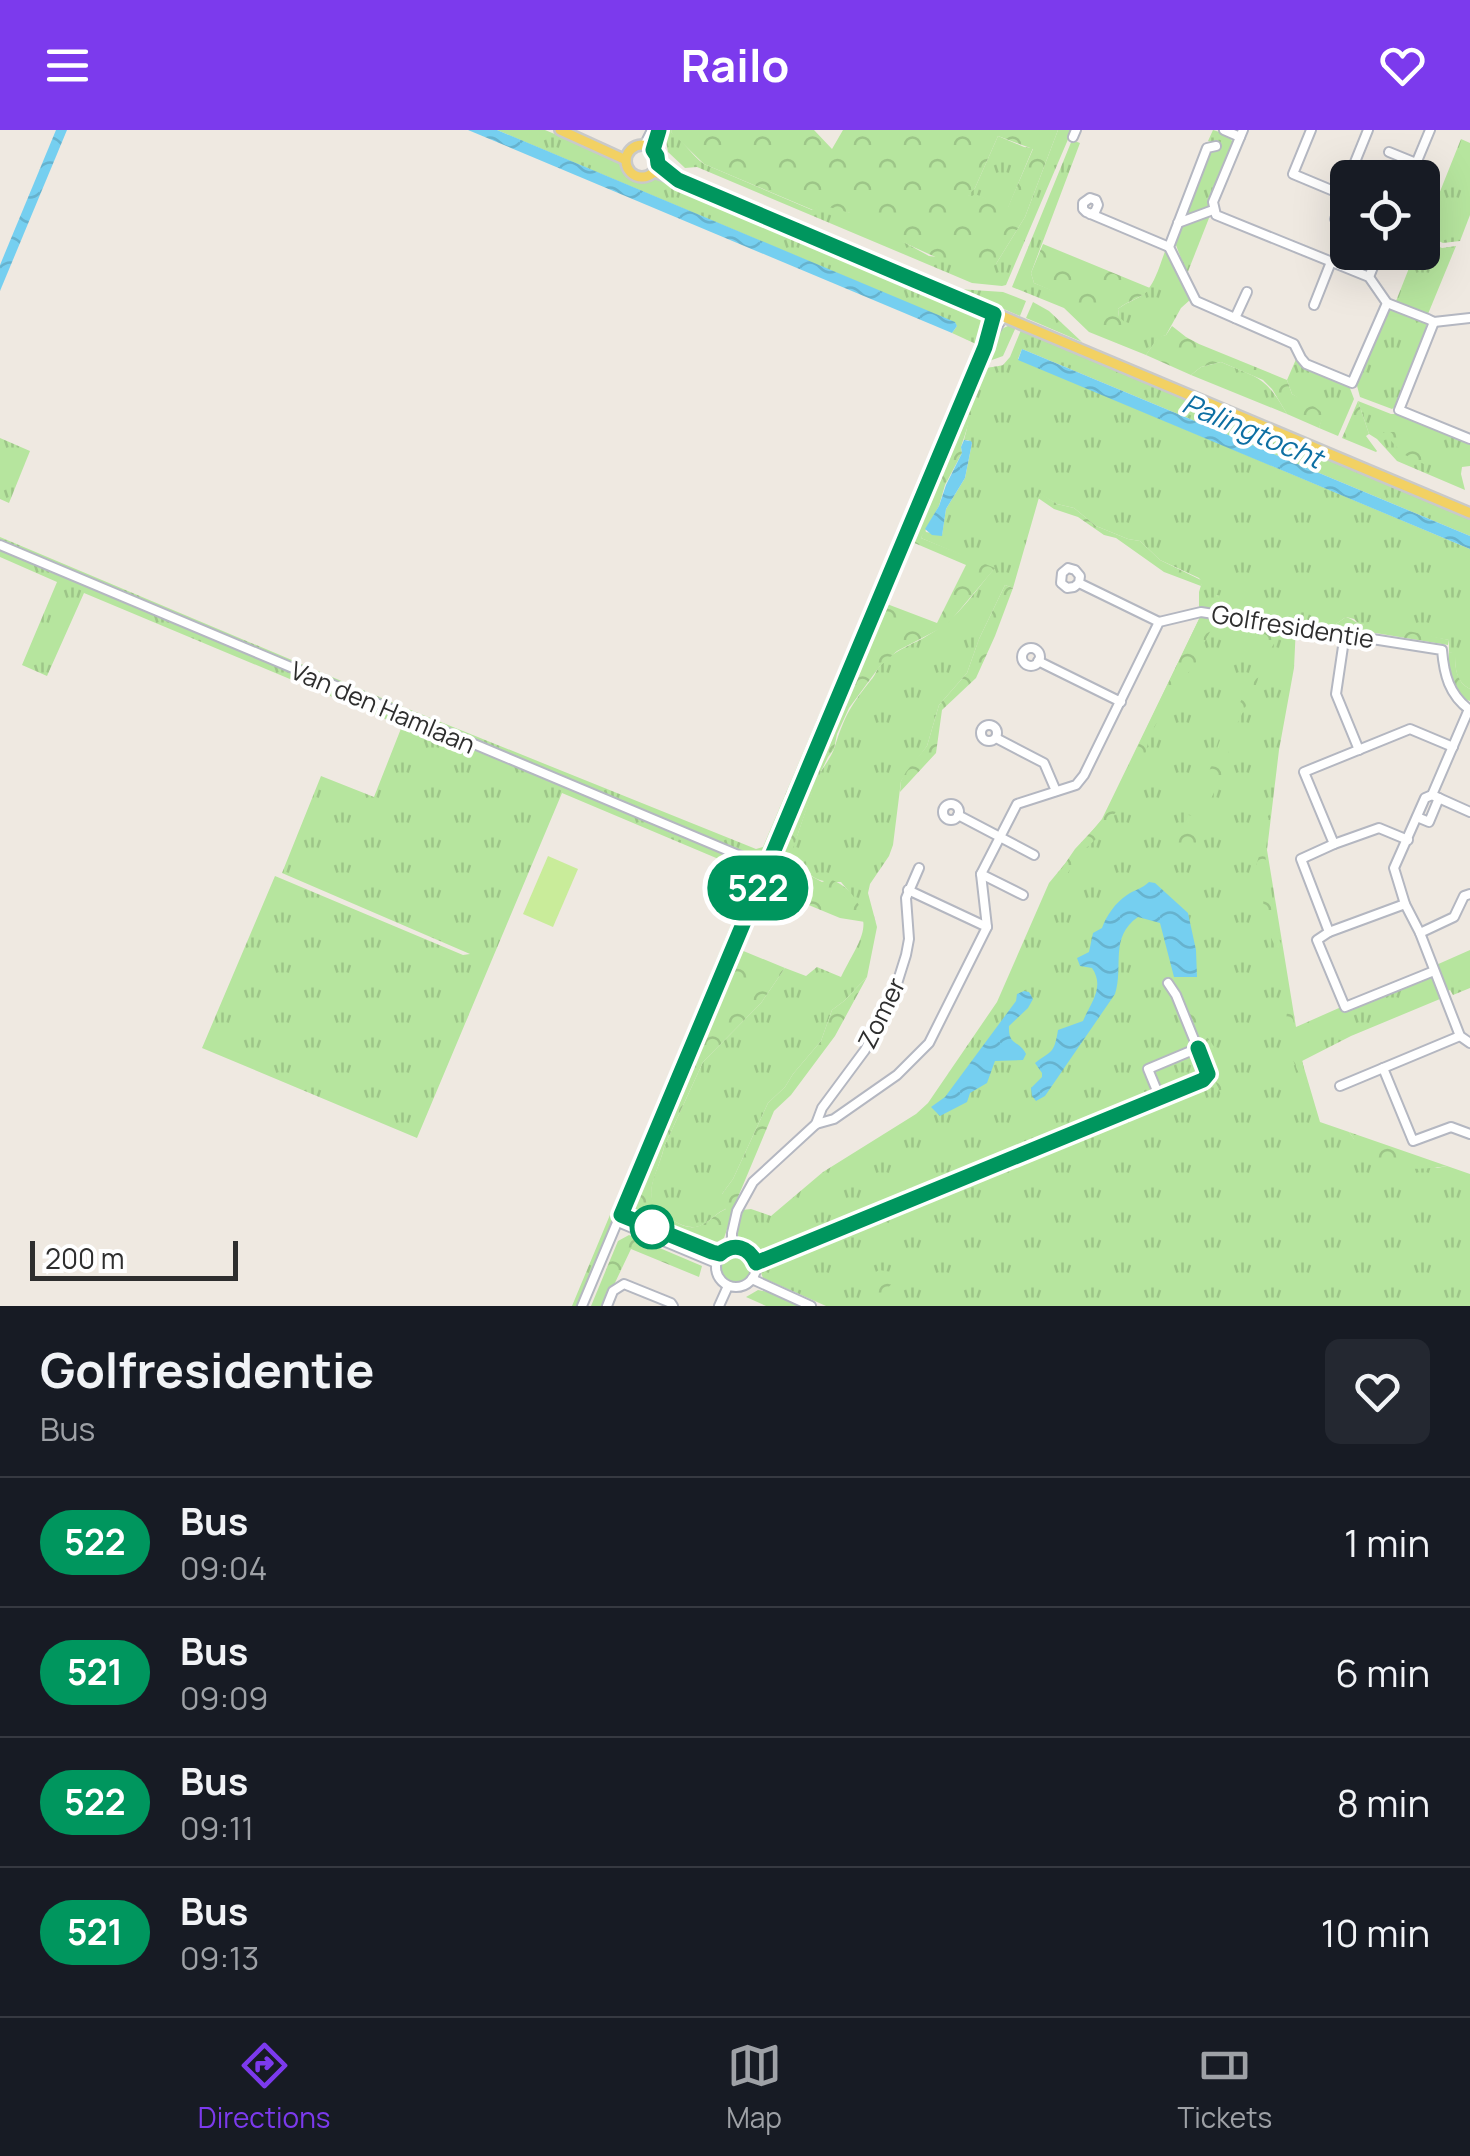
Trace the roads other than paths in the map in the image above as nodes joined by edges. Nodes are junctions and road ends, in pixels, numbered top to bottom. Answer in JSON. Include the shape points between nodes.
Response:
{"nodes":[{"id":1,"x":560,"y":130,"type":"edge"},
{"id":2,"x":656,"y":130,"type":"edge"},
{"id":3,"x":1224,"y":130,"type":"edge"},
{"id":4,"x":1311,"y":130,"type":"edge"},
{"id":5,"x":1368,"y":130,"type":"edge"},
{"id":6,"x":1430,"y":130,"type":"edge"},
{"id":7,"x":1242,"y":133,"type":"edge"},
{"id":8,"x":1216,"y":146,"type":"dead end"},
{"id":9,"x":648,"y":148,"type":"junction"},
{"id":10,"x":1389,"y":152,"type":"dead end"},
{"id":11,"x":628,"y":156,"type":"junction"},
{"id":12,"x":1356,"y":160,"type":"edge"},
{"id":13,"x":1411,"y":160,"type":"edge"},
{"id":14,"x":1417,"y":160,"type":"edge"},
{"id":15,"x":656,"y":168,"type":"junction"},
{"id":16,"x":1330,"y":190,"type":"edge"},
{"id":17,"x":1214,"y":210,"type":"junction"},
{"id":18,"x":1090,"y":214,"type":"dead end"},
{"id":19,"x":1178,"y":223,"type":"junction"},
{"id":20,"x":1169,"y":248,"type":"junction"},
{"id":21,"x":1330,"y":261,"type":"edge"},
{"id":22,"x":1330,"y":267,"type":"edge"},
{"id":23,"x":1350,"y":270,"type":"edge"},
{"id":24,"x":1372,"y":270,"type":"edge"},
{"id":25,"x":1369,"y":278,"type":"junction"},
{"id":26,"x":1247,"y":292,"type":"dead end"},
{"id":27,"x":1386,"y":302,"type":"junction"},
{"id":28,"x":1314,"y":305,"type":"dead end"},
{"id":29,"x":998,"y":315,"type":"junction"},
{"id":30,"x":1469,"y":315,"type":"edge"},
{"id":31,"x":1235,"y":318,"type":"junction"},
{"id":32,"x":1434,"y":322,"type":"junction"},
{"id":33,"x":1470,"y":440,"type":"edge"},
{"id":34,"x":1470,"y":513,"type":"edge"},
{"id":35,"x":0,"y":545,"type":"edge"},
{"id":36,"x":1079,"y":583,"type":"dead end"},
{"id":37,"x":1159,"y":622,"type":"junction"},
{"id":38,"x":1345,"y":633,"type":"junction"},
{"id":39,"x":1038,"y":662,"type":"dead end"},
{"id":40,"x":1121,"y":702,"type":"junction"},
{"id":41,"x":1469,"y":709,"type":"edge"},
{"id":42,"x":996,"y":738,"type":"dead end"},
{"id":43,"x":1453,"y":747,"type":"junction"},
{"id":44,"x":1360,"y":750,"type":"junction"},
{"id":45,"x":1056,"y":791,"type":"junction"},
{"id":46,"x":1436,"y":797,"type":"junction"},
{"id":47,"x":1470,"y":812,"type":"edge"},
{"id":48,"x":958,"y":816,"type":"dead end"},
{"id":49,"x":999,"y":838,"type":"junction"},
{"id":50,"x":1408,"y":840,"type":"junction"},
{"id":51,"x":1334,"y":844,"type":"junction"},
{"id":52,"x":1034,"y":855,"type":"dead end"},
{"id":53,"x":767,"y":867,"type":"junction"},
{"id":54,"x":918,"y":868,"type":"dead end"},
{"id":55,"x":981,"y":874,"type":"junction"},
{"id":56,"x":908,"y":890,"type":"junction"},
{"id":57,"x":1470,"y":894,"type":"edge"},
{"id":58,"x":1023,"y":895,"type":"dead end"},
{"id":59,"x":1405,"y":904,"type":"junction"},
{"id":60,"x":986,"y":927,"type":"junction"},
{"id":61,"x":1329,"y":932,"type":"junction"},
{"id":62,"x":1420,"y":933,"type":"junction"},
{"id":63,"x":1434,"y":970,"type":"junction"},
{"id":64,"x":1168,"y":983,"type":"dead end"},
{"id":65,"x":1460,"y":1036,"type":"junction"},
{"id":66,"x":1470,"y":1043,"type":"edge"},
{"id":67,"x":1198,"y":1048,"type":"junction"},
{"id":68,"x":1383,"y":1068,"type":"junction"},
{"id":69,"x":1340,"y":1086,"type":"dead end"},
{"id":70,"x":1160,"y":1098,"type":"junction"},
{"id":71,"x":816,"y":1124,"type":"junction"},
{"id":72,"x":1470,"y":1134,"type":"edge"},
{"id":73,"x":620,"y":1218,"type":"junction"},
{"id":74,"x":732,"y":1247,"type":"junction"},
{"id":75,"x":718,"y":1258,"type":"junction"},
{"id":76,"x":756,"y":1263,"type":"junction"},
{"id":77,"x":752,"y":1279,"type":"junction"},
{"id":78,"x":728,"y":1286,"type":"junction"},
{"id":79,"x":582,"y":1306,"type":"edge"},
{"id":80,"x":607,"y":1306,"type":"edge"},
{"id":81,"x":673,"y":1306,"type":"edge"},
{"id":82,"x":719,"y":1306,"type":"edge"},
{"id":83,"x":811,"y":1306,"type":"edge"}],
"edges":[{"from":1,"to":11,"type":"main road"},
{"from":2,"to":9,"type":"street"},
{"from":3,"to":7,"type":"street"},
{"from":4,"to":16,"type":"street","via":[[1294,174]]},
{"from":5,"to":12,"type":"street"},
{"from":6,"to":14,"type":"street"},
{"from":7,"to":17,"type":"street"},
{"from":8,"to":19,"type":"street","via":[[1207,148]]},
{"from":9,"to":11,"type":"main road","via":[[636,147]]},
{"from":9,"to":15,"type":"main road","via":[[657,156]]},
{"from":10,"to":13,"type":"street"},
{"from":11,"to":15,"type":"main road","via":[[628,170],[636,176]]},
{"from":15,"to":29,"type":"main road"},
{"from":17,"to":19,"type":"street"},
{"from":17,"to":21,"type":"street"},
{"from":18,"to":20,"type":"street"},
{"from":19,"to":20,"type":"street"},
{"from":20,"to":31,"type":"street","via":[[1196,300]]},
{"from":22,"to":28,"type":"street"},
{"from":23,"to":25,"type":"street"},
{"from":24,"to":25,"type":"street"},
{"from":25,"to":27,"type":"street"},
{"from":26,"to":31,"type":"street"},
{"from":27,"to":31,"type":"street","via":[[1352,383],[1306,364],[1294,344]]},
{"from":27,"to":32,"type":"street"},
{"from":29,"to":34,"type":"main road"},
{"from":29,"to":53,"type":"street"},
{"from":30,"to":32,"type":"street"},
{"from":32,"to":33,"type":"street","via":[[1399,410]]},
{"from":35,"to":53,"type":"street","name":"Van den Hamlaan"},
{"from":36,"to":37,"type":"street"},
{"from":37,"to":38,"type":"street","name":"Golfresidentie","via":[[1201,612]]},
{"from":37,"to":40,"type":"street"},
{"from":38,"to":41,"type":"street","name":"Golfresidentie","via":[[1442,650],[1449,687]]},
{"from":38,"to":44,"type":"street","via":[[1336,694]]},
{"from":39,"to":40,"type":"street"},
{"from":40,"to":45,"type":"street","via":[[1084,775]]},
{"from":41,"to":43,"type":"street","name":"Golfresidentie"},
{"from":42,"to":45,"type":"street","via":[[1044,763]]},
{"from":43,"to":44,"type":"street","via":[[1410,729]]},
{"from":43,"to":46,"type":"street","name":"Golfresidentie"},
{"from":44,"to":51,"type":"street","via":[[1304,772]]},
{"from":45,"to":49,"type":"street","via":[[1018,804]]},
{"from":46,"to":47,"type":"street"},
{"from":46,"to":50,"type":"street","name":"Golfresidentie","via":[[1429,822],[1417,817]]},
{"from":48,"to":49,"type":"street"},
{"from":49,"to":52,"type":"street"},
{"from":49,"to":55,"type":"street"},
{"from":50,"to":51,"type":"street","via":[[1378,828]]},
{"from":50,"to":59,"type":"street","name":"Golfresidentie","via":[[1394,868]]},
{"from":51,"to":61,"type":"street","via":[[1301,859]]},
{"from":53,"to":73,"type":"street"},
{"from":54,"to":56,"type":"street","name":"Zomer"},
{"from":55,"to":58,"type":"street"},
{"from":55,"to":60,"type":"street"},
{"from":56,"to":60,"type":"street"},
{"from":56,"to":71,"type":"street","name":"Zomer","via":[[906,955],[895,990]]},
{"from":57,"to":62,"type":"street","via":[[1454,917]]},
{"from":59,"to":61,"type":"street"},
{"from":59,"to":62,"type":"street","name":"Golfresidentie"},
{"from":60,"to":71,"type":"street","via":[[929,1043],[896,1075],[834,1119]]},
{"from":61,"to":63,"type":"street","via":[[1317,940],[1345,1007]]},
{"from":62,"to":63,"type":"street","name":"Golfresidentie"},
{"from":63,"to":65,"type":"street","name":"Golfresidentie"},
{"from":64,"to":67,"type":"street"},
{"from":65,"to":66,"type":"street"},
{"from":65,"to":68,"type":"street"},
{"from":67,"to":70,"type":"street","via":[[1208,1074]]},
{"from":67,"to":70,"type":"street","via":[[1148,1069]]},
{"from":68,"to":69,"type":"street"},
{"from":68,"to":72,"type":"street","via":[[1413,1141],[1451,1127]]},
{"from":70,"to":76,"type":"street"},
{"from":71,"to":74,"type":"street","via":[[753,1182],[737,1211]]},
{"from":73,"to":75,"type":"street"},
{"from":73,"to":79,"type":"street"},
{"from":74,"to":75,"type":"street"},
{"from":74,"to":76,"type":"street","via":[[748,1250]]},
{"from":75,"to":78,"type":"street","via":[[718,1278]]},
{"from":76,"to":77,"type":"street"},
{"from":77,"to":78,"type":"street"},
{"from":77,"to":83,"type":"street"},
{"from":78,"to":82,"type":"street"},
{"from":80,"to":81,"type":"street","via":[[624,1284]]}]}
